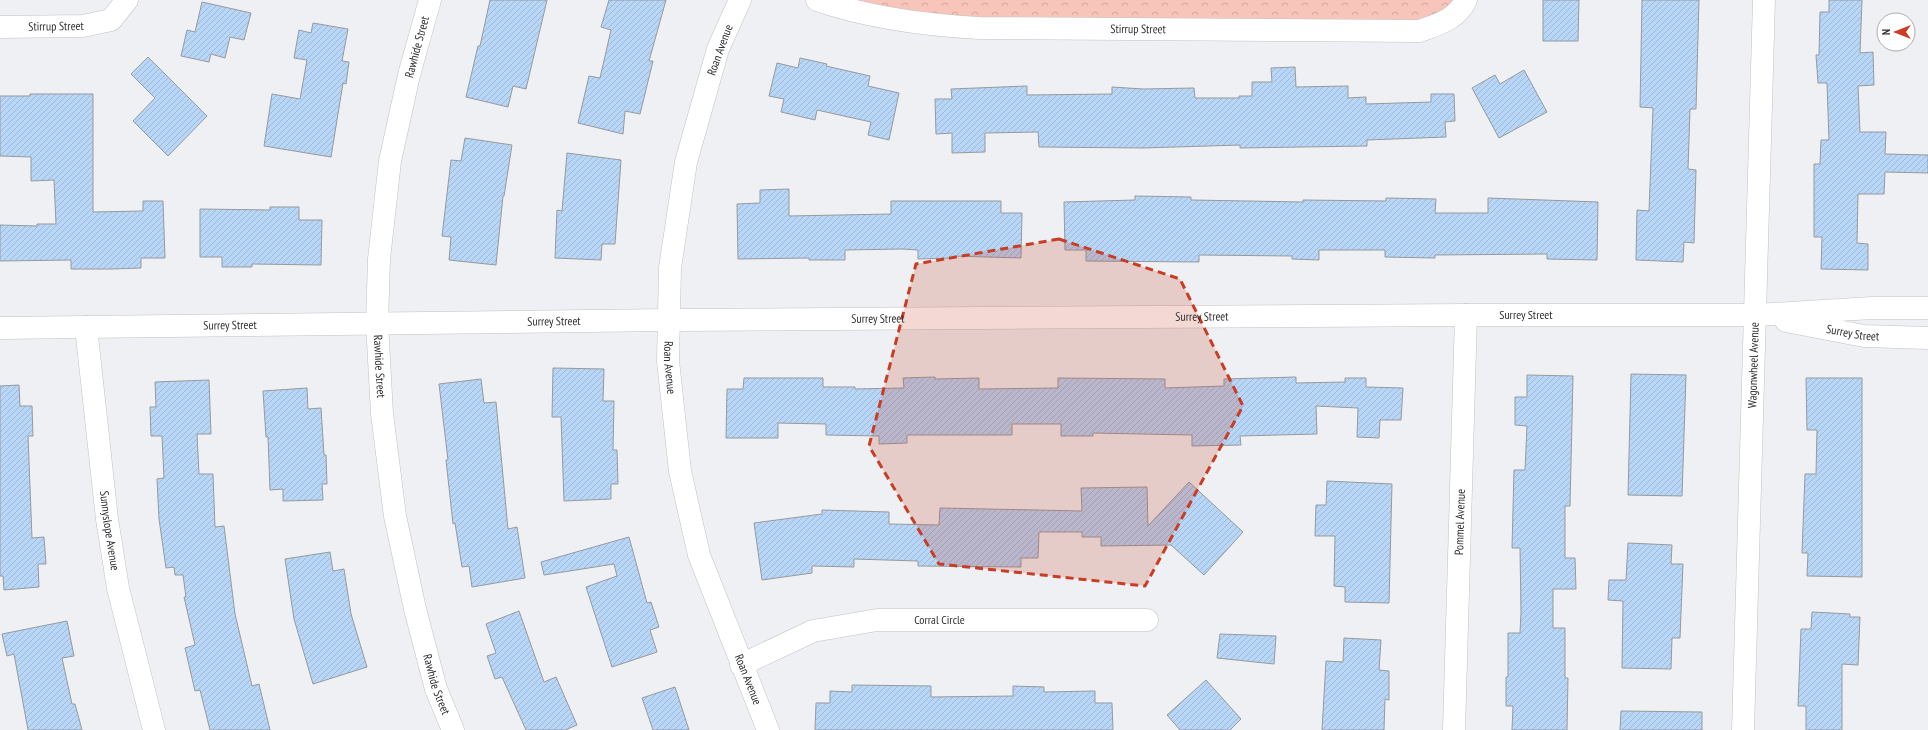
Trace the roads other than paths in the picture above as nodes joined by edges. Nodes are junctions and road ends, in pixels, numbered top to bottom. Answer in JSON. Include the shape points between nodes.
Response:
{"nodes":[{"id":1,"x":127,"y":0,"type":"edge"},
{"id":2,"x":430,"y":0,"type":"edge"},
{"id":3,"x":740,"y":0,"type":"edge"},
{"id":4,"x":817,"y":0,"type":"edge"},
{"id":5,"x":1764,"y":0,"type":"edge"},
{"id":6,"x":1461,"y":7,"type":"edge"},
{"id":7,"x":0,"y":27,"type":"edge"},
{"id":8,"x":1928,"y":308,"type":"edge"},
{"id":9,"x":1466,"y":315,"type":"junction"},
{"id":10,"x":1756,"y":315,"type":"junction"},
{"id":11,"x":668,"y":320,"type":"junction"},
{"id":12,"x":378,"y":323,"type":"junction"},
{"id":13,"x":86,"y":327,"type":"junction"},
{"id":14,"x":0,"y":328,"type":"edge"},
{"id":15,"x":1928,"y":338,"type":"edge"},
{"id":16,"x":1147,"y":620,"type":"dead end"},
{"id":17,"x":741,"y":665,"type":"junction"},
{"id":18,"x":154,"y":730,"type":"edge"},
{"id":19,"x":453,"y":730,"type":"edge"},
{"id":20,"x":768,"y":730,"type":"edge"},
{"id":21,"x":1454,"y":730,"type":"edge"},
{"id":22,"x":1743,"y":730,"type":"edge"}],
"edges":[{"from":1,"to":7,"type":"street","name":"Stirrup Street","via":[[111,20],[83,26]]},
{"from":2,"to":12,"type":"street","name":"Rawhide Street","via":[[409,75],[390,161],[379,259]]},
{"from":3,"to":11,"type":"street","name":"Roan Avenue","via":[[718,49],[686,162],[670,268]]},
{"from":4,"to":6,"type":"street","name":"Stirrup Street","via":[[874,16],[928,26],[979,28],[1420,31],[1446,21]]},
{"from":5,"to":10,"type":"street","name":"Wagonwheel Avenue"},
{"from":8,"to":10,"type":"street","name":"Surrey Street","via":[[1872,308]]},
{"from":9,"to":10,"type":"street","name":"Surrey Street"},
{"from":9,"to":11,"type":"street","name":"Surrey Street"},
{"from":9,"to":21,"type":"street","name":"Pommel Avenue"},
{"from":10,"to":15,"type":"street","name":"Surrey Street","via":[[1864,336]]},
{"from":10,"to":22,"type":"street","name":"Wagonwheel Avenue"},
{"from":11,"to":12,"type":"street","name":"Surrey Street"},
{"from":11,"to":17,"type":"street","name":"Roan Avenue","via":[[668,361],[680,471],[699,555]]},
{"from":12,"to":13,"type":"street","name":"Surrey Street"},
{"from":12,"to":19,"type":"street","name":"Rawhide Street","via":[[382,414],[395,516],[414,609],[434,681]]},
{"from":13,"to":14,"type":"street","name":"Surrey Street"},
{"from":13,"to":18,"type":"street","name":"Sunnyslope Avenue","via":[[107,519],[116,573]]},
{"from":16,"to":17,"type":"street","name":"Corral Circle","via":[[877,620],[813,631]]},
{"from":17,"to":20,"type":"street","name":"Roan Avenue"}]}
